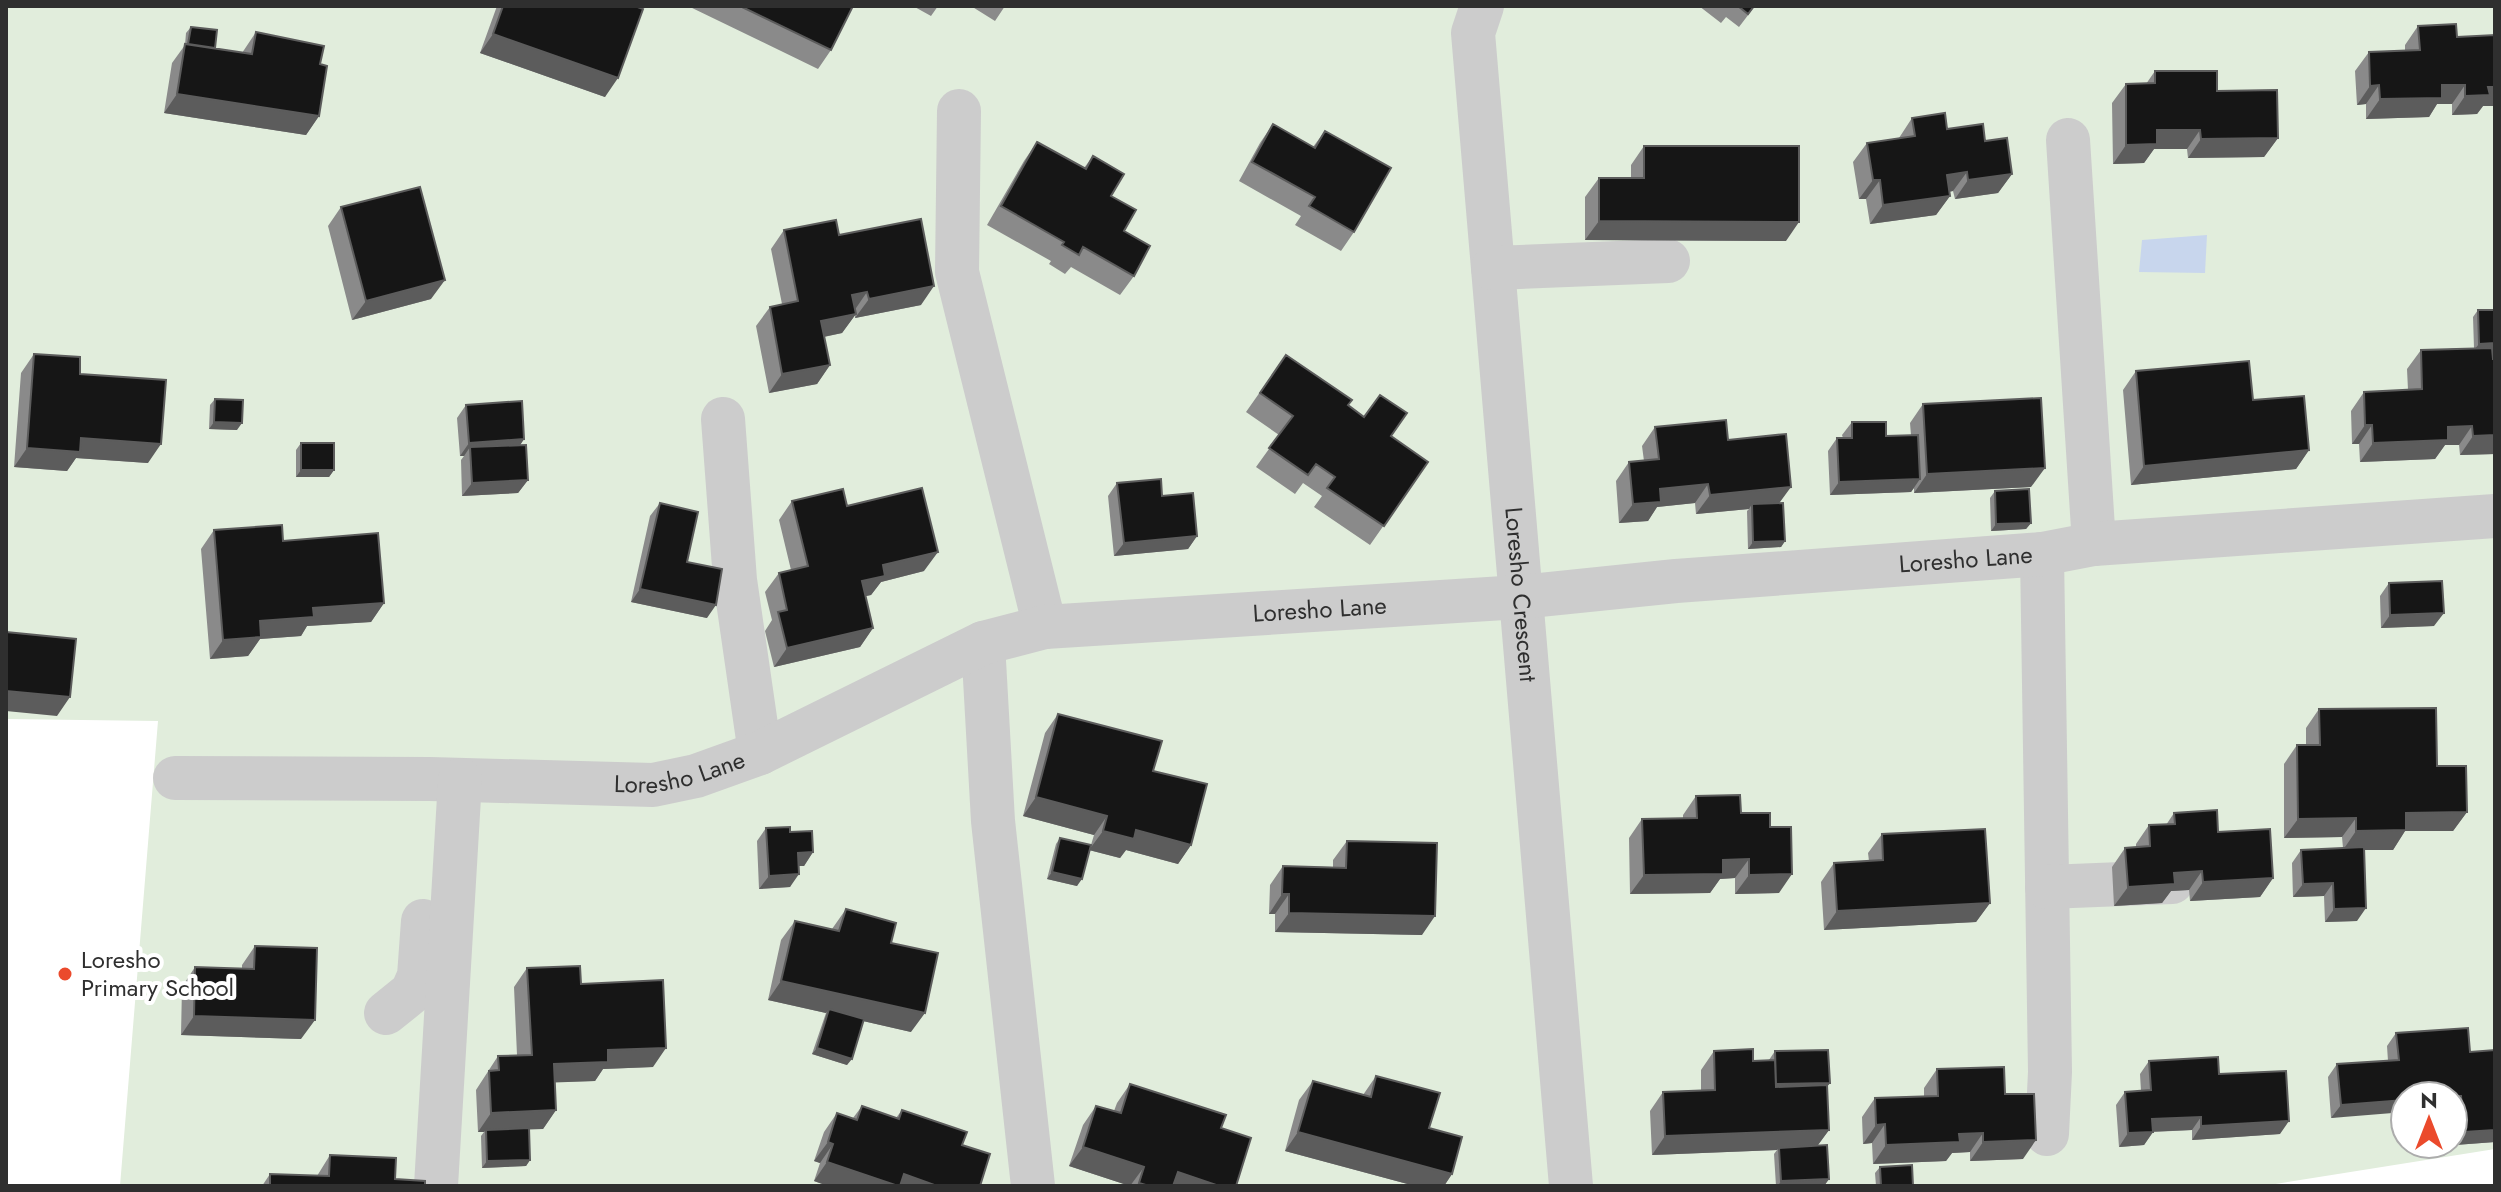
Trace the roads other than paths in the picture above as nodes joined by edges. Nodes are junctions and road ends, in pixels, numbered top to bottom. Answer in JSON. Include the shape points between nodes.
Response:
{"nodes":[{"id":1,"x":1482,"y":6,"type":"edge"},
{"id":2,"x":959,"y":111,"type":"dead end"},
{"id":3,"x":2068,"y":140,"type":"dead end"},
{"id":4,"x":1668,"y":261,"type":"dead end"},
{"id":5,"x":1493,"y":268,"type":"junction"},
{"id":6,"x":723,"y":419,"type":"dead end"},
{"id":7,"x":2495,"y":516,"type":"edge"},
{"id":8,"x":2094,"y":544,"type":"junction"},
{"id":9,"x":2042,"y":554,"type":"junction"},
{"id":10,"x":1520,"y":597,"type":"junction"},
{"id":11,"x":1045,"y":627,"type":"junction"},
{"id":12,"x":983,"y":643,"type":"junction"},
{"id":13,"x":760,"y":753,"type":"junction"},
{"id":14,"x":175,"y":778,"type":"dead end"},
{"id":15,"x":445,"y":780,"type":"junction"},
{"id":16,"x":2210,"y":880,"type":"edge"},
{"id":17,"x":2047,"y":887,"type":"junction"},
{"id":18,"x":386,"y":1013,"type":"dead end"},
{"id":19,"x":2047,"y":1134,"type":"dead end"},
{"id":20,"x":436,"y":1186,"type":"edge"},
{"id":21,"x":1033,"y":1186,"type":"edge"},
{"id":22,"x":1571,"y":1186,"type":"edge"}],
"edges":[{"from":1,"to":5,"type":"street","name":"Loresho Crescent","via":[[1473,33]]},
{"from":2,"to":11,"type":"street","via":[[957,272]]},
{"from":3,"to":8,"type":"street"},
{"from":4,"to":5,"type":"street"},
{"from":5,"to":10,"type":"street","name":"Loresho Crescent"},
{"from":6,"to":13,"type":"street","via":[[735,580]]},
{"from":7,"to":8,"type":"street","name":"Loresho Lane"},
{"from":8,"to":9,"type":"street","name":"Loresho Lane"},
{"from":9,"to":10,"type":"street","name":"Loresho Lane"},
{"from":9,"to":17,"type":"street"},
{"from":10,"to":11,"type":"street","name":"Loresho Lane"},
{"from":10,"to":22,"type":"street","name":"Loresho Crescent"},
{"from":11,"to":12,"type":"street","name":"Loresho Lane"},
{"from":12,"to":13,"type":"street","name":"Loresho Lane"},
{"from":12,"to":21,"type":"street","via":[[993,821]]},
{"from":13,"to":15,"type":"street","name":"Loresho Lane","via":[[653,785]]},
{"from":14,"to":15,"type":"street","name":"Loresho Lane"},
{"from":15,"to":18,"type":"street","via":[[419,976],[412,992]]},
{"from":15,"to":20,"type":"street"},
{"from":16,"to":17,"type":"street"},
{"from":17,"to":19,"type":"street"}]}
